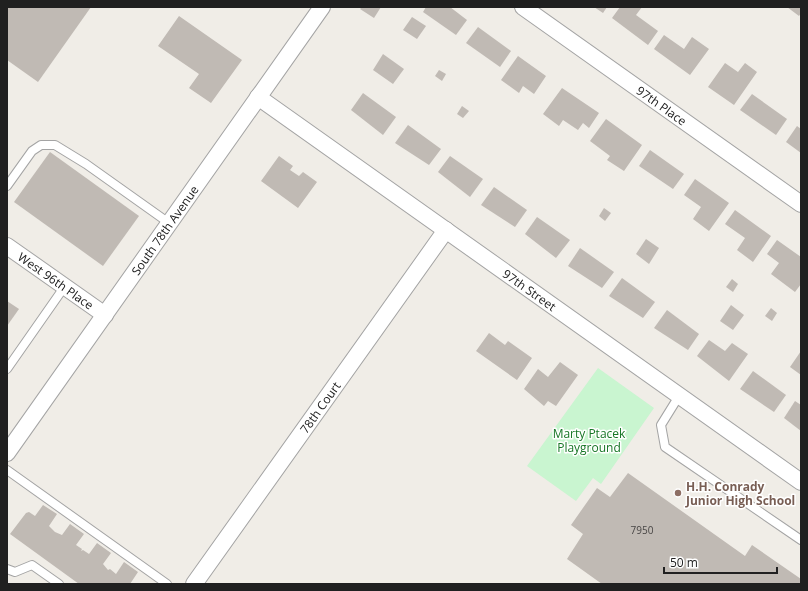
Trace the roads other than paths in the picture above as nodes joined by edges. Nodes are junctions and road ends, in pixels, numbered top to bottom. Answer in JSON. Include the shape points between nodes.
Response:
{"nodes":[{"id":1,"x":322,"y":7,"type":"edge"},
{"id":2,"x":523,"y":7,"type":"edge"},
{"id":3,"x":258,"y":97,"type":"junction"},
{"id":4,"x":7,"y":186,"type":"edge"},
{"id":5,"x":801,"y":204,"type":"edge"},
{"id":6,"x":169,"y":223,"type":"junction"},
{"id":7,"x":446,"y":230,"type":"junction"},
{"id":8,"x":7,"y":246,"type":"edge"},
{"id":9,"x":65,"y":286,"type":"junction"},
{"id":10,"x":105,"y":315,"type":"junction"},
{"id":11,"x":7,"y":369,"type":"edge"},
{"id":12,"x":679,"y":396,"type":"junction"},
{"id":13,"x":7,"y":453,"type":"edge"},
{"id":14,"x":7,"y":470,"type":"edge"},
{"id":15,"x":801,"y":482,"type":"edge"},
{"id":16,"x":801,"y":540,"type":"edge"},
{"id":17,"x":7,"y":569,"type":"edge"},
{"id":18,"x":59,"y":584,"type":"edge"},
{"id":19,"x":167,"y":584,"type":"edge"},
{"id":20,"x":194,"y":584,"type":"edge"}],
"edges":[{"from":1,"to":3,"type":"street","name":"South 78th Avenue"},
{"from":2,"to":5,"type":"street","name":"97th Place"},
{"from":3,"to":6,"type":"street","name":"South 78th Avenue"},
{"from":3,"to":7,"type":"street","name":"97th Street"},
{"from":4,"to":6,"type":"lane","via":[[32,151],[42,145],[55,145]]},
{"from":6,"to":10,"type":"street","name":"South 78th Avenue"},
{"from":7,"to":12,"type":"street","name":"97th Street"},
{"from":7,"to":20,"type":"street","name":"78th Court"},
{"from":8,"to":9,"type":"street","name":"West 96th Place"},
{"from":9,"to":10,"type":"street","name":"West 96th Place"},
{"from":9,"to":11,"type":"lane"},
{"from":10,"to":13,"type":"street","name":"South 78th Avenue"},
{"from":12,"to":15,"type":"street","name":"97th Street"},
{"from":12,"to":16,"type":"lane","via":[[661,425],[665,447]]},
{"from":14,"to":19,"type":"lane"},
{"from":17,"to":18,"type":"lane","via":[[15,572],[32,565]]}]}
